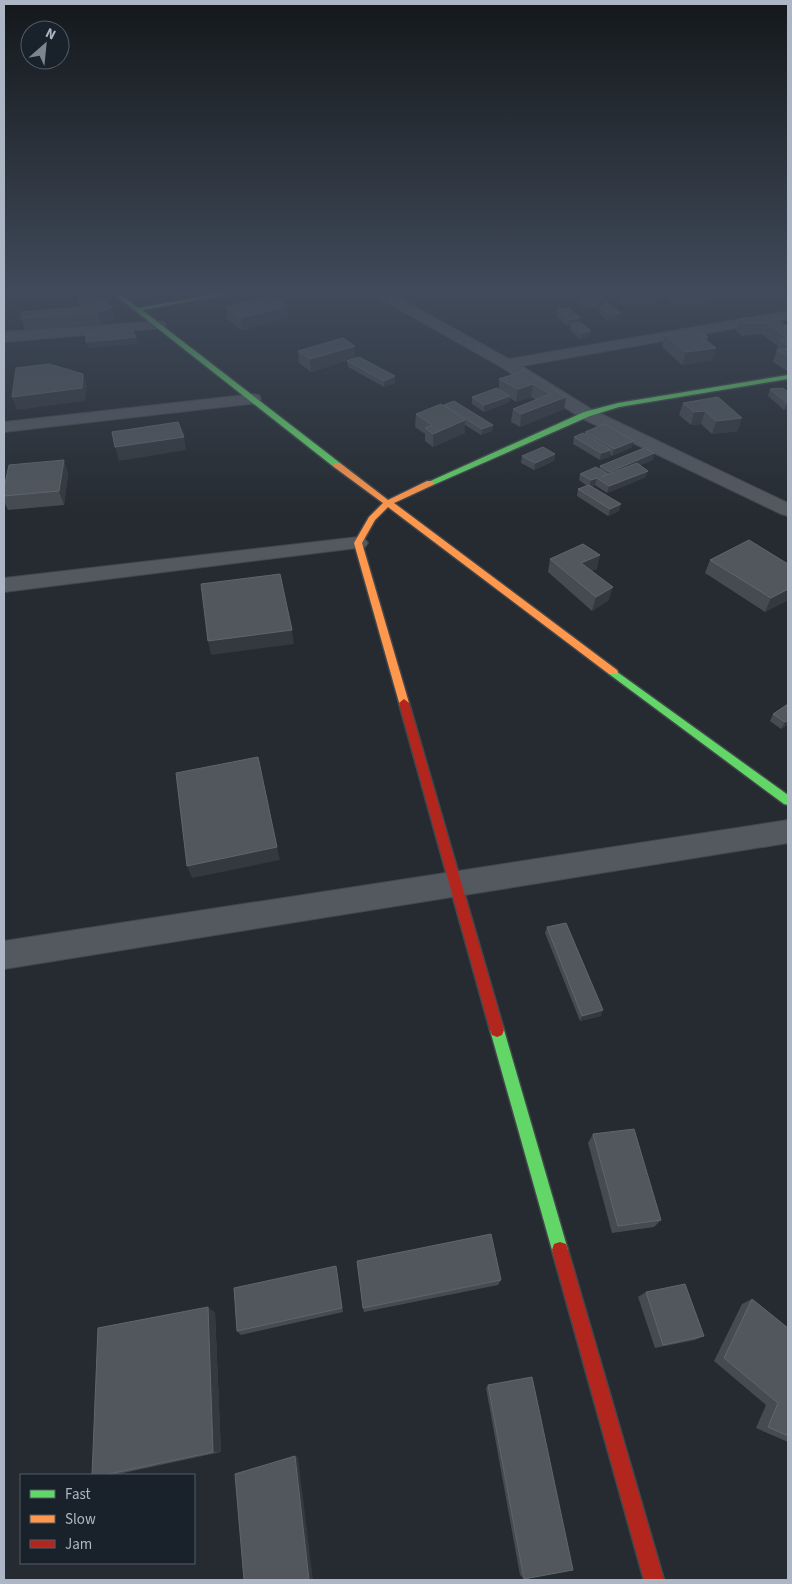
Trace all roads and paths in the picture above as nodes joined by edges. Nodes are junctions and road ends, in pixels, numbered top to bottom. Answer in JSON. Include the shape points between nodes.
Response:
{"nodes":[{"id":1,"x":209,"y":364,"type":"edge"},
{"id":2,"x":507,"y":364,"type":"edge"},
{"id":3,"x":788,"y":377,"type":"edge"},
{"id":4,"x":254,"y":399,"type":"junction"},
{"id":5,"x":587,"y":414,"type":"junction"},
{"id":6,"x":4,"y":427,"type":"edge"},
{"id":7,"x":386,"y":502,"type":"junction"},
{"id":8,"x":788,"y":510,"type":"edge"},
{"id":9,"x":358,"y":543,"type":"junction"},
{"id":10,"x":4,"y":585,"type":"edge"},
{"id":11,"x":788,"y":801,"type":"edge"},
{"id":12,"x":788,"y":831,"type":"edge"},
{"id":13,"x":456,"y":884,"type":"junction"},
{"id":14,"x":4,"y":955,"type":"edge"},
{"id":15,"x":654,"y":1580,"type":"edge"}],
"edges":[{"from":1,"to":4,"type":"street"},
{"from":2,"to":5,"type":"street"},
{"from":3,"to":5,"type":"street","via":[[618,405]]},
{"from":4,"to":6,"type":"street"},
{"from":4,"to":7,"type":"street"},
{"from":5,"to":7,"type":"street"},
{"from":5,"to":8,"type":"street"},
{"from":7,"to":9,"type":"street","via":[[368,522]]},
{"from":7,"to":11,"type":"street"},
{"from":9,"to":10,"type":"street"},
{"from":9,"to":13,"type":"street"},
{"from":12,"to":13,"type":"street"},
{"from":13,"to":14,"type":"street"},
{"from":13,"to":15,"type":"street"}]}
